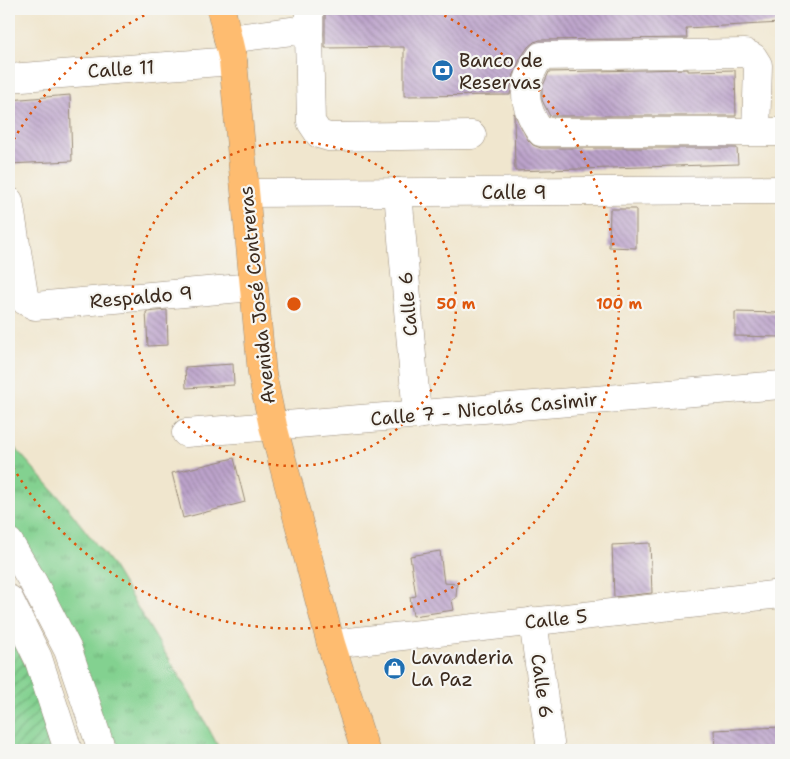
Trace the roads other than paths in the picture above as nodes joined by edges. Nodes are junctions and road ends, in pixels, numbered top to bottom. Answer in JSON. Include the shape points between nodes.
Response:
{"nodes":[{"id":1,"x":221,"y":9,"type":"edge"},
{"id":2,"x":309,"y":22,"type":"edge"},
{"id":3,"x":230,"y":50,"type":"junction"},
{"id":4,"x":9,"y":78,"type":"edge"},
{"id":5,"x":769,"y":132,"type":"edge"},
{"id":6,"x":472,"y":134,"type":"dead end"},
{"id":7,"x":781,"y":190,"type":"edge"},
{"id":8,"x":398,"y":192,"type":"junction"},
{"id":9,"x":246,"y":193,"type":"junction"},
{"id":10,"x":9,"y":201,"type":"edge"},
{"id":11,"x":253,"y":287,"type":"junction"},
{"id":12,"x":781,"y":385,"type":"edge"},
{"id":13,"x":417,"y":415,"type":"junction"},
{"id":14,"x":273,"y":426,"type":"junction"},
{"id":15,"x":186,"y":433,"type":"dead end"},
{"id":16,"x":9,"y":542,"type":"edge"},
{"id":17,"x":781,"y":594,"type":"edge"},
{"id":18,"x":9,"y":599,"type":"edge"},
{"id":19,"x":533,"y":621,"type":"junction"},
{"id":20,"x":331,"y":644,"type":"junction"},
{"id":21,"x":68,"y":750,"type":"edge"},
{"id":22,"x":102,"y":750,"type":"edge"},
{"id":23,"x":365,"y":750,"type":"edge"},
{"id":24,"x":551,"y":750,"type":"edge"}],
"edges":[{"from":1,"to":3,"type":"main road","name":"Avenida José Contreras"},
{"from":2,"to":3,"type":"street","name":"Calle 11","via":[[292,31]]},
{"from":2,"to":6,"type":"street","via":[[311,122],[319,134],[329,137]]},
{"from":3,"to":4,"type":"street","name":"Calle 11"},
{"from":3,"to":9,"type":"main road","name":"Avenida José Contreras"},
{"from":5,"to":5,"type":"street","via":[[541,132],[531,118],[526,102],[526,85],[531,69],[541,56],[745,54],[753,57],[758,65]]},
{"from":7,"to":8,"type":"street","name":"Calle 9"},
{"from":8,"to":9,"type":"street","name":"Calle 9"},
{"from":8,"to":13,"type":"street","name":"Calle 6"},
{"from":9,"to":11,"type":"main road","name":"Avenida José Contreras"},
{"from":10,"to":11,"type":"street","name":"Respaldo 9","via":[[25,301],[35,306]]},
{"from":11,"to":14,"type":"main road","name":"Avenida José Contreras","via":[[262,374]]},
{"from":12,"to":13,"type":"street","name":"Calle 7 - Nicolás Casimir"},
{"from":13,"to":14,"type":"street","name":"Calle 7 - Nicolás Casimir"},
{"from":14,"to":15,"type":"street","name":"Calle 7 - Nicolás Casimir"},
{"from":14,"to":20,"type":"main road","name":"Avenida José Contreras"},
{"from":16,"to":22,"type":"street","via":[[68,650]]},
{"from":17,"to":19,"type":"street","name":"Calle 5"},
{"from":18,"to":21,"type":"street","via":[[38,658]]},
{"from":19,"to":20,"type":"street","name":"Calle 5"},
{"from":19,"to":24,"type":"street","name":"Calle 6"},
{"from":20,"to":23,"type":"main road","name":"Avenida José Contreras"}]}
